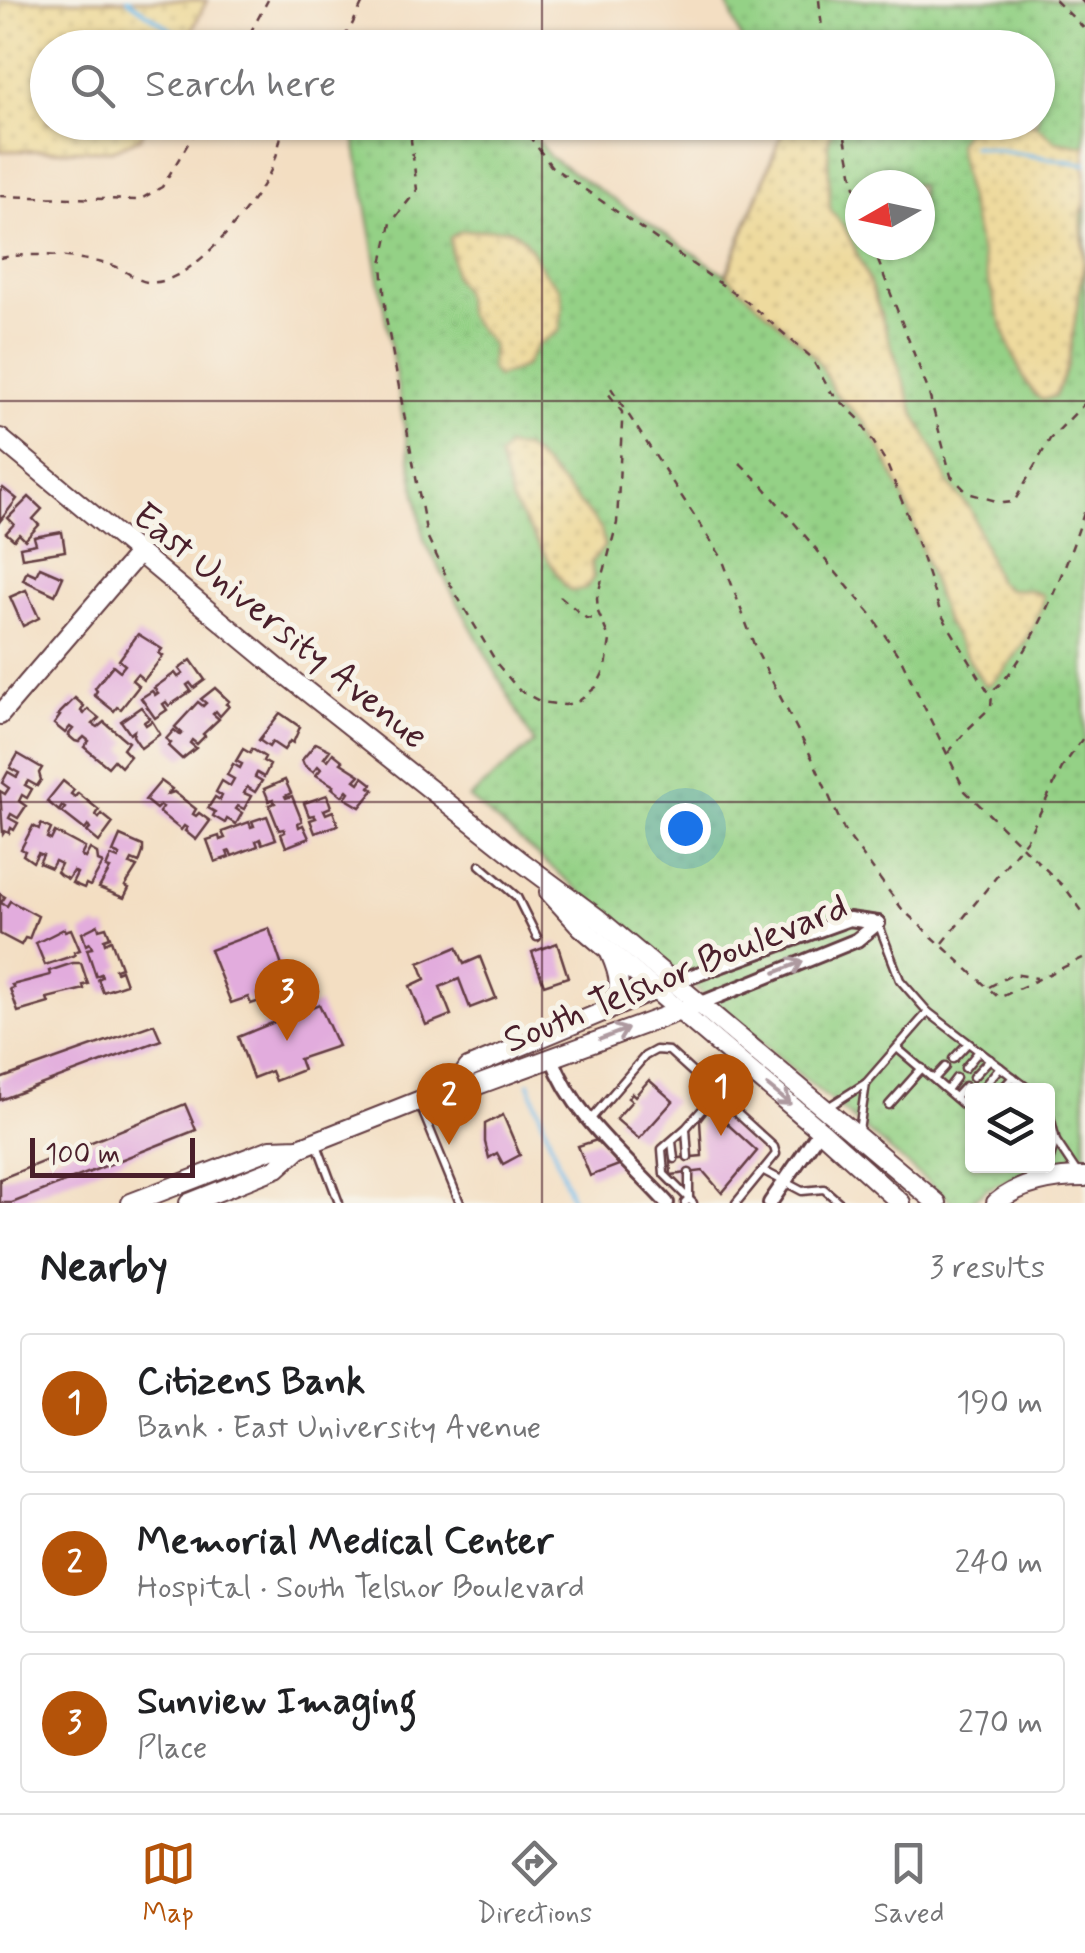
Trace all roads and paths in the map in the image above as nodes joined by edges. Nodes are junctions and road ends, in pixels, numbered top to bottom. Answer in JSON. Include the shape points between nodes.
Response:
{"nodes":[{"id":1,"x":268,"y":0,"type":"edge"},
{"id":2,"x":364,"y":0,"type":"edge"},
{"id":3,"x":819,"y":0,"type":"edge"},
{"id":4,"x":1055,"y":0,"type":"edge"},
{"id":5,"x":1085,"y":28,"type":"edge"},
{"id":6,"x":252,"y":30,"type":"edge"},
{"id":7,"x":349,"y":30,"type":"edge"},
{"id":8,"x":822,"y":30,"type":"edge"},
{"id":9,"x":191,"y":140,"type":"edge"},
{"id":10,"x":280,"y":140,"type":"edge"},
{"id":11,"x":412,"y":140,"type":"edge"},
{"id":12,"x":532,"y":140,"type":"edge"},
{"id":13,"x":846,"y":140,"type":"edge"},
{"id":14,"x":852,"y":170,"type":"edge"},
{"id":15,"x":0,"y":196,"type":"edge"},
{"id":16,"x":0,"y":258,"type":"edge"},
{"id":17,"x":878,"y":260,"type":"edge"},
{"id":18,"x":1085,"y":403,"type":"edge"},
{"id":19,"x":0,"y":438,"type":"edge"},
{"id":20,"x":740,"y":463,"type":"dead end"},
{"id":21,"x":1085,"y":510,"type":"edge"},
{"id":22,"x":138,"y":554,"type":"junction"},
{"id":23,"x":560,"y":596,"type":"dead end"},
{"id":24,"x":601,"y":620,"type":"junction"},
{"id":25,"x":992,"y":692,"type":"junction"},
{"id":26,"x":1,"y":712,"type":"edge"},
{"id":27,"x":1085,"y":736,"type":"edge"},
{"id":28,"x":947,"y":755,"type":"junction"},
{"id":29,"x":1021,"y":848,"type":"junction"},
{"id":30,"x":522,"y":862,"type":"junction"},
{"id":31,"x":480,"y":865,"type":"dead end"},
{"id":32,"x":1085,"y":915,"type":"edge"},
{"id":33,"x":878,"y":923,"type":"junction"},
{"id":34,"x":538,"y":937,"type":"dead end"},
{"id":35,"x":942,"y":944,"type":"junction"},
{"id":36,"x":610,"y":952,"type":"junction"},
{"id":37,"x":1085,"y":957,"type":"edge"},
{"id":38,"x":1043,"y":977,"type":"junction"},
{"id":39,"x":673,"y":982,"type":"junction"},
{"id":40,"x":988,"y":988,"type":"junction"},
{"id":41,"x":655,"y":991,"type":"junction"},
{"id":42,"x":699,"y":1004,"type":"junction"},
{"id":43,"x":608,"y":1011,"type":"junction"},
{"id":44,"x":676,"y":1011,"type":"junction"},
{"id":45,"x":928,"y":1012,"type":"junction"},
{"id":46,"x":968,"y":1043,"type":"junction"},
{"id":47,"x":897,"y":1048,"type":"junction"},
{"id":48,"x":979,"y":1051,"type":"junction"},
{"id":49,"x":552,"y":1058,"type":"junction"},
{"id":50,"x":954,"y":1058,"type":"dead end"},
{"id":51,"x":990,"y":1059,"type":"junction"},
{"id":52,"x":741,"y":1065,"type":"junction"},
{"id":53,"x":945,"y":1067,"type":"dead end"},
{"id":54,"x":922,"y":1068,"type":"junction"},
{"id":55,"x":965,"y":1068,"type":"dead end"},
{"id":56,"x":1000,"y":1068,"type":"junction"},
{"id":57,"x":974,"y":1077,"type":"dead end"},
{"id":58,"x":1012,"y":1077,"type":"junction"},
{"id":59,"x":956,"y":1078,"type":"dead end"},
{"id":60,"x":934,"y":1079,"type":"junction"},
{"id":61,"x":988,"y":1083,"type":"edge"},
{"id":62,"x":1007,"y":1083,"type":"edge"},
{"id":63,"x":1020,"y":1083,"type":"edge"},
{"id":64,"x":866,"y":1084,"type":"junction"},
{"id":65,"x":456,"y":1086,"type":"junction"},
{"id":66,"x":965,"y":1086,"type":"dead end"},
{"id":67,"x":947,"y":1090,"type":"junction"},
{"id":68,"x":715,"y":1093,"type":"junction"},
{"id":69,"x":955,"y":1097,"type":"junction"},
{"id":70,"x":965,"y":1103,"type":"edge"},
{"id":71,"x":889,"y":1105,"type":"dead end"},
{"id":72,"x":824,"y":1109,"type":"junction"},
{"id":73,"x":422,"y":1110,"type":"dead end"},
{"id":74,"x":590,"y":1120,"type":"junction"},
{"id":75,"x":686,"y":1128,"type":"junction"},
{"id":76,"x":820,"y":1130,"type":"junction"},
{"id":77,"x":858,"y":1137,"type":"junction"},
{"id":78,"x":1055,"y":1137,"type":"edge"},
{"id":79,"x":672,"y":1140,"type":"junction"},
{"id":80,"x":1056,"y":1141,"type":"junction"},
{"id":81,"x":307,"y":1144,"type":"junction"},
{"id":82,"x":688,"y":1158,"type":"dead end"},
{"id":83,"x":674,"y":1159,"type":"dead end"},
{"id":84,"x":223,"y":1168,"type":"junction"},
{"id":85,"x":764,"y":1171,"type":"junction"},
{"id":86,"x":689,"y":1173,"type":"dead end"},
{"id":87,"x":675,"y":1174,"type":"dead end"},
{"id":88,"x":1082,"y":1176,"type":"edge"},
{"id":89,"x":1042,"y":1182,"type":"junction"},
{"id":90,"x":785,"y":1183,"type":"junction"},
{"id":91,"x":676,"y":1186,"type":"junction"},
{"id":92,"x":227,"y":1193,"type":"edge"},
{"id":93,"x":338,"y":1201,"type":"edge"},
{"id":94,"x":689,"y":1202,"type":"edge"},
{"id":95,"x":132,"y":1203,"type":"edge"},
{"id":96,"x":189,"y":1203,"type":"edge"},
{"id":97,"x":327,"y":1203,"type":"edge"},
{"id":98,"x":460,"y":1203,"type":"edge"},
{"id":99,"x":668,"y":1203,"type":"edge"},
{"id":100,"x":736,"y":1203,"type":"edge"},
{"id":101,"x":770,"y":1203,"type":"edge"},
{"id":102,"x":840,"y":1203,"type":"edge"},
{"id":103,"x":900,"y":1203,"type":"edge"},
{"id":104,"x":937,"y":1203,"type":"edge"},
{"id":105,"x":996,"y":1203,"type":"edge"}],
"edges":[{"from":1,"to":6,"type":"path"},
{"from":2,"to":7,"type":"path"},
{"from":3,"to":8,"type":"path"},
{"from":4,"to":5,"type":"path"},
{"from":9,"to":15,"type":"path","via":[[162,187],[139,200]]},
{"from":10,"to":16,"type":"path","via":[[272,171],[236,223],[210,252],[166,282],[144,282],[117,266]]},
{"from":11,"to":24,"type":"path","via":[[417,190],[391,223],[382,264],[389,337],[432,549],[498,665],[519,690],[541,702],[579,701],[600,681],[610,640]]},
{"from":12,"to":25,"type":"path","via":[[552,166],[747,302],[811,357],[877,446],[948,630],[984,690]]},
{"from":13,"to":14,"type":"path"},
{"from":17,"to":18,"type":"path","via":[[928,390],[951,476],[962,490],[1014,502],[1050,439]]},
{"from":19,"to":22,"type":"main road","name":"East University Avenue"},
{"from":20,"to":28,"type":"path","via":[[870,613],[902,660]]},
{"from":21,"to":25,"type":"path","via":[[1040,620]]},
{"from":22,"to":26,"type":"main road"},
{"from":22,"to":30,"type":"main road","name":"East University Avenue"},
{"from":23,"to":24,"type":"path","via":[[586,618]]},
{"from":24,"to":35,"type":"path","via":[[597,598],[620,495],[622,412],[611,388],[722,558],[756,650],[844,830],[902,909]]},
{"from":25,"to":28,"type":"path","via":[[991,707]]},
{"from":27,"to":29,"type":"path"},
{"from":28,"to":29,"type":"path","via":[[966,791]]},
{"from":29,"to":32,"type":"path"},
{"from":29,"to":35,"type":"path"},
{"from":30,"to":36,"type":"main road","name":"East University Avenue"},
{"from":30,"to":39,"type":"main road","name":"East University Avenue"},
{"from":31,"to":34,"type":"lane","via":[[517,897]]},
{"from":33,"to":39,"type":"street","name":"South Telshor Boulevard","via":[[849,919]]},
{"from":42,"to":33,"type":"street","name":"South Telshor Boulevard","one_way":true,"via":[[856,940]]},
{"from":33,"to":45,"type":"lane","via":[[900,980]]},
{"from":35,"to":40,"type":"path"},
{"from":36,"to":41,"type":"main road","name":"East University Avenue"},
{"from":36,"to":43,"type":"main road","via":[[620,986]]},
{"from":37,"to":38,"type":"path"},
{"from":38,"to":40,"type":"path","via":[[1013,974]]},
{"from":38,"to":40,"type":"path","via":[[999,998]]},
{"from":39,"to":41,"type":"main road","name":"South Telshor Boulevard"},
{"from":39,"to":42,"type":"main road","name":"East University Avenue"},
{"from":41,"to":43,"type":"main road","name":"South Telshor Boulevard"},
{"from":41,"to":44,"type":"main road","name":"East University Avenue"},
{"from":42,"to":44,"type":"main road","name":"South Telshor Boulevard"},
{"from":42,"to":72,"type":"main road","name":"East University Avenue"},
{"from":43,"to":65,"type":"main road","name":"South Telshor Boulevard","via":[[468,1068]]},
{"from":49,"to":44,"type":"main road","name":"South Telshor Boulevard","one_way":true},
{"from":44,"to":52,"type":"main road","name":"East University Avenue"},
{"from":45,"to":46,"type":"lane"},
{"from":45,"to":47,"type":"lane"},
{"from":46,"to":48,"type":"lane"},
{"from":46,"to":50,"type":"lane"},
{"from":47,"to":54,"type":"lane"},
{"from":47,"to":64,"type":"lane"},
{"from":48,"to":51,"type":"lane"},
{"from":48,"to":55,"type":"lane"},
{"from":49,"to":65,"type":"main road","name":"South Telshor Boulevard","via":[[475,1086]]},
{"from":49,"to":74,"type":"street"},
{"from":51,"to":56,"type":"lane"},
{"from":51,"to":57,"type":"lane"},
{"from":52,"to":68,"type":"lane"},
{"from":52,"to":76,"type":"main road","name":"East University Avenue","one_way":true},
{"from":53,"to":60,"type":"lane"},
{"from":54,"to":60,"type":"lane"},
{"from":54,"to":71,"type":"lane"},
{"from":56,"to":58,"type":"lane"},
{"from":56,"to":61,"type":"lane"},
{"from":58,"to":62,"type":"lane"},
{"from":58,"to":63,"type":"lane"},
{"from":59,"to":67,"type":"lane"},
{"from":60,"to":67,"type":"lane"},
{"from":64,"to":72,"type":"lane"},
{"from":64,"to":77,"type":"lane"},
{"from":65,"to":81,"type":"main road","name":"South Telshor Boulevard"},
{"from":66,"to":69,"type":"lane"},
{"from":67,"to":69,"type":"lane"},
{"from":68,"to":74,"type":"lane","via":[[672,1054],[656,1050]]},
{"from":68,"to":75,"type":"lane"},
{"from":68,"to":85,"type":"lane","via":[[774,1147]]},
{"from":69,"to":70,"type":"lane"},
{"from":72,"to":77,"type":"main road","name":"East University Avenue"},
{"from":73,"to":98,"type":"lane"},
{"from":74,"to":99,"type":"street"},
{"from":75,"to":79,"type":"lane"},
{"from":75,"to":82,"type":"lane"},
{"from":76,"to":90,"type":"street"},
{"from":76,"to":103,"type":"main road","name":"East University Avenue"},
{"from":77,"to":104,"type":"main road","name":"East University Avenue"},
{"from":78,"to":80,"type":"lane"},
{"from":79,"to":83,"type":"lane"},
{"from":79,"to":91,"type":"lane","via":[[662,1149],[664,1174]]},
{"from":80,"to":88,"type":"lane"},
{"from":80,"to":89,"type":"lane"},
{"from":81,"to":84,"type":"main road","name":"South Telshor Boulevard","via":[[271,1148]]},
{"from":81,"to":92,"type":"main road"},
{"from":81,"to":93,"type":"lane"},
{"from":84,"to":92,"type":"main road"},
{"from":84,"to":95,"type":"main road","name":"South Telshor Boulevard"},
{"from":85,"to":90,"type":"lane"},
{"from":85,"to":100,"type":"lane"},
{"from":86,"to":94,"type":"lane"},
{"from":87,"to":91,"type":"lane"},
{"from":88,"to":89,"type":"main road"},
{"from":89,"to":105,"type":"main road"},
{"from":90,"to":101,"type":"street"},
{"from":90,"to":102,"type":"lane","via":[[824,1190]]},
{"from":91,"to":94,"type":"lane"},
{"from":92,"to":96,"type":"main road"},
{"from":93,"to":97,"type":"lane"}]}
